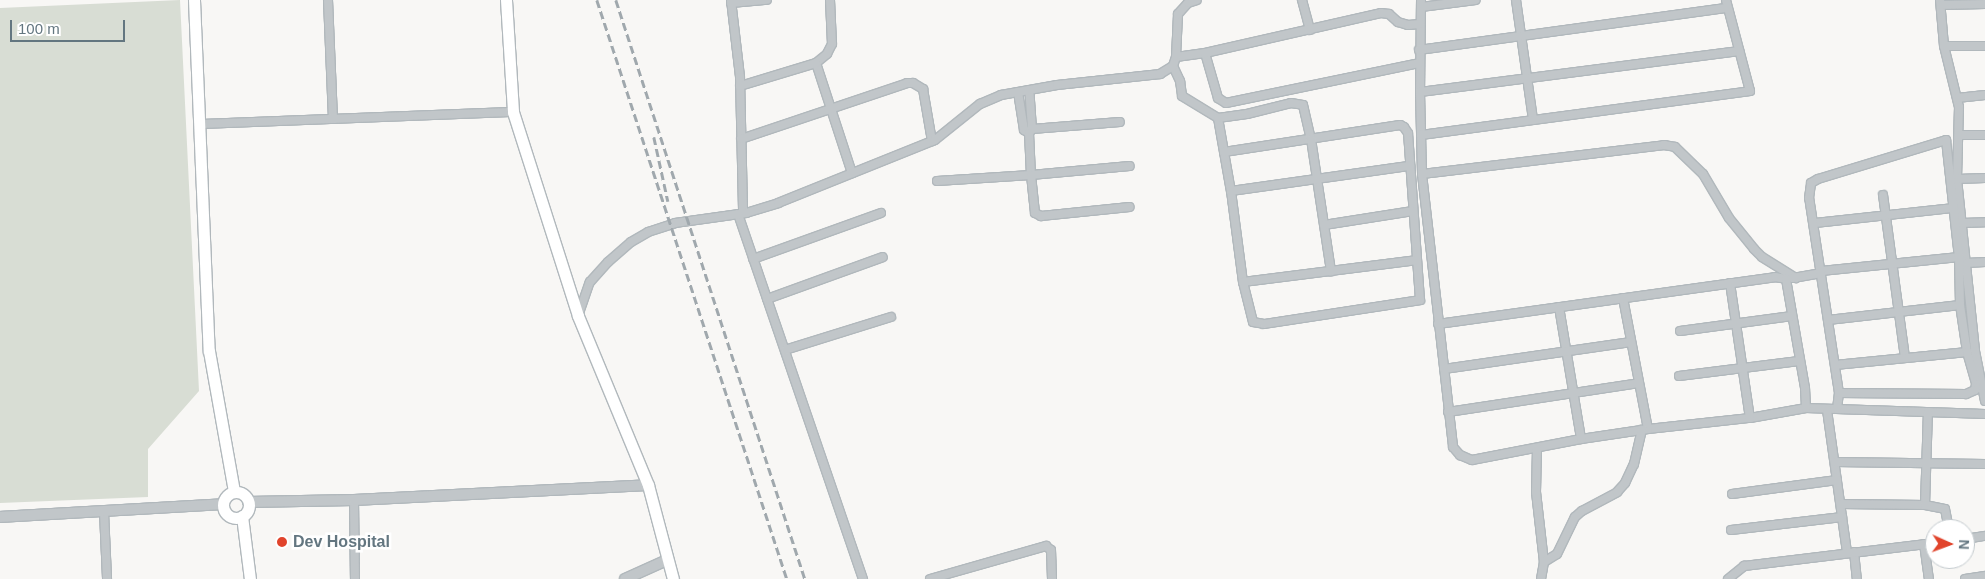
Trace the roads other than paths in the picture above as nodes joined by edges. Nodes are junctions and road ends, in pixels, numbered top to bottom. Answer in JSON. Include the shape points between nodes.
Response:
{"nodes":[{"id":1,"x":194,"y":0,"type":"edge"},
{"id":2,"x":328,"y":0,"type":"edge"},
{"id":3,"x":506,"y":0,"type":"edge"},
{"id":4,"x":767,"y":0,"type":"edge"},
{"id":5,"x":830,"y":0,"type":"edge"},
{"id":6,"x":1197,"y":0,"type":"edge"},
{"id":7,"x":1302,"y":0,"type":"edge"},
{"id":8,"x":1476,"y":0,"type":"edge"},
{"id":9,"x":1516,"y":0,"type":"edge"},
{"id":10,"x":731,"y":2,"type":"edge"},
{"id":11,"x":1190,"y":2,"type":"edge"},
{"id":12,"x":1940,"y":2,"type":"edge"},
{"id":13,"x":1421,"y":3,"type":"edge"},
{"id":14,"x":1727,"y":4,"type":"edge"},
{"id":15,"x":1985,"y":4,"type":"edge"},
{"id":16,"x":1420,"y":24,"type":"junction"},
{"id":17,"x":1310,"y":30,"type":"junction"},
{"id":18,"x":1521,"y":37,"type":"junction"},
{"id":19,"x":1944,"y":46,"type":"junction"},
{"id":20,"x":1985,"y":46,"type":"edge"},
{"id":21,"x":1419,"y":50,"type":"junction"},
{"id":22,"x":1740,"y":51,"type":"junction"},
{"id":23,"x":1205,"y":53,"type":"junction"},
{"id":24,"x":1176,"y":57,"type":"junction"},
{"id":25,"x":1420,"y":62,"type":"junction"},
{"id":26,"x":816,"y":63,"type":"junction"},
{"id":27,"x":1173,"y":66,"type":"junction"},
{"id":28,"x":1525,"y":78,"type":"junction"},
{"id":29,"x":740,"y":86,"type":"junction"},
{"id":30,"x":1029,"y":90,"type":"junction"},
{"id":31,"x":1018,"y":92,"type":"junction"},
{"id":32,"x":1420,"y":92,"type":"junction"},
{"id":33,"x":1985,"y":96,"type":"edge"},
{"id":34,"x":1956,"y":98,"type":"junction"},
{"id":35,"x":831,"y":109,"type":"junction"},
{"id":36,"x":513,"y":112,"type":"junction"},
{"id":37,"x":1218,"y":118,"type":"junction"},
{"id":38,"x":333,"y":119,"type":"junction"},
{"id":39,"x":1533,"y":120,"type":"junction"},
{"id":40,"x":1120,"y":122,"type":"dead end"},
{"id":41,"x":199,"y":124,"type":"junction"},
{"id":42,"x":1030,"y":131,"type":"junction"},
{"id":43,"x":1421,"y":135,"type":"junction"},
{"id":44,"x":1959,"y":135,"type":"junction"},
{"id":45,"x":1985,"y":135,"type":"edge"},
{"id":46,"x":741,"y":138,"type":"junction"},
{"id":47,"x":1311,"y":139,"type":"junction"},
{"id":48,"x":932,"y":141,"type":"junction"},
{"id":49,"x":1224,"y":152,"type":"junction"},
{"id":50,"x":1130,"y":166,"type":"dead end"},
{"id":51,"x":1410,"y":166,"type":"junction"},
{"id":52,"x":852,"y":173,"type":"junction"},
{"id":53,"x":1422,"y":174,"type":"junction"},
{"id":54,"x":1032,"y":175,"type":"junction"},
{"id":55,"x":1985,"y":178,"type":"edge"},
{"id":56,"x":1957,"y":179,"type":"junction"},
{"id":57,"x":937,"y":181,"type":"dead end"},
{"id":58,"x":1317,"y":181,"type":"junction"},
{"id":59,"x":1231,"y":191,"type":"junction"},
{"id":60,"x":1883,"y":194,"type":"dead end"},
{"id":61,"x":1130,"y":207,"type":"dead end"},
{"id":62,"x":1954,"y":208,"type":"junction"},
{"id":63,"x":1413,"y":211,"type":"junction"},
{"id":64,"x":880,"y":213,"type":"dead end"},
{"id":65,"x":740,"y":214,"type":"junction"},
{"id":66,"x":1886,"y":215,"type":"junction"},
{"id":67,"x":1985,"y":222,"type":"edge"},
{"id":68,"x":1814,"y":223,"type":"junction"},
{"id":69,"x":1962,"y":223,"type":"junction"},
{"id":70,"x":1324,"y":225,"type":"junction"},
{"id":71,"x":883,"y":258,"type":"dead end"},
{"id":72,"x":753,"y":259,"type":"junction"},
{"id":73,"x":1416,"y":260,"type":"junction"},
{"id":74,"x":1963,"y":260,"type":"junction"},
{"id":75,"x":1985,"y":262,"type":"edge"},
{"id":76,"x":1892,"y":264,"type":"junction"},
{"id":77,"x":1331,"y":271,"type":"junction"},
{"id":78,"x":1822,"y":272,"type":"junction"},
{"id":79,"x":1796,"y":278,"type":"junction"},
{"id":80,"x":1786,"y":279,"type":"junction"},
{"id":81,"x":1243,"y":282,"type":"junction"},
{"id":82,"x":1730,"y":283,"type":"junction"},
{"id":83,"x":1623,"y":298,"type":"junction"},
{"id":84,"x":767,"y":299,"type":"junction"},
{"id":85,"x":1960,"y":305,"type":"junction"},
{"id":86,"x":1559,"y":307,"type":"junction"},
{"id":87,"x":1898,"y":312,"type":"junction"},
{"id":88,"x":578,"y":316,"type":"junction"},
{"id":89,"x":1792,"y":316,"type":"junction"},
{"id":90,"x":891,"y":317,"type":"dead end"},
{"id":91,"x":1828,"y":320,"type":"junction"},
{"id":92,"x":1438,"y":324,"type":"junction"},
{"id":93,"x":1736,"y":324,"type":"junction"},
{"id":94,"x":1680,"y":331,"type":"dead end"},
{"id":95,"x":1631,"y":342,"type":"junction"},
{"id":96,"x":785,"y":350,"type":"junction"},
{"id":97,"x":1566,"y":350,"type":"junction"},
{"id":98,"x":1967,"y":352,"type":"junction"},
{"id":99,"x":1905,"y":358,"type":"junction"},
{"id":100,"x":1799,"y":361,"type":"junction"},
{"id":101,"x":1835,"y":365,"type":"junction"},
{"id":102,"x":1744,"y":368,"type":"junction"},
{"id":103,"x":1444,"y":369,"type":"junction"},
{"id":104,"x":1679,"y":376,"type":"dead end"},
{"id":105,"x":1639,"y":383,"type":"junction"},
{"id":106,"x":1573,"y":393,"type":"junction"},
{"id":107,"x":1839,"y":393,"type":"junction"},
{"id":108,"x":1985,"y":401,"type":"edge"},
{"id":109,"x":1806,"y":408,"type":"junction"},
{"id":110,"x":1837,"y":409,"type":"junction"},
{"id":111,"x":1828,"y":410,"type":"junction"},
{"id":112,"x":1448,"y":412,"type":"junction"},
{"id":113,"x":1928,"y":412,"type":"junction"},
{"id":114,"x":1985,"y":414,"type":"edge"},
{"id":115,"x":1750,"y":418,"type":"junction"},
{"id":116,"x":1645,"y":430,"type":"junction"},
{"id":117,"x":1581,"y":439,"type":"junction"},
{"id":118,"x":1537,"y":448,"type":"junction"},
{"id":119,"x":1835,"y":462,"type":"junction"},
{"id":120,"x":1927,"y":462,"type":"junction"},
{"id":121,"x":1985,"y":464,"type":"edge"},
{"id":122,"x":1837,"y":480,"type":"junction"},
{"id":123,"x":648,"y":485,"type":"junction"},
{"id":124,"x":234,"y":492,"type":"junction"},
{"id":125,"x":1732,"y":494,"type":"dead end"},
{"id":126,"x":354,"y":500,"type":"junction"},
{"id":127,"x":248,"y":502,"type":"junction"},
{"id":128,"x":223,"y":504,"type":"junction"},
{"id":129,"x":1841,"y":504,"type":"junction"},
{"id":130,"x":1925,"y":505,"type":"junction"},
{"id":131,"x":104,"y":512,"type":"junction"},
{"id":132,"x":0,"y":517,"type":"edge"},
{"id":133,"x":239,"y":517,"type":"junction"},
{"id":134,"x":1842,"y":517,"type":"junction"},
{"id":135,"x":1947,"y":519,"type":"edge"},
{"id":136,"x":1730,"y":530,"type":"dead end"},
{"id":137,"x":1924,"y":544,"type":"joint"},
{"id":138,"x":1851,"y":552,"type":"junction"},
{"id":139,"x":667,"y":560,"type":"junction"},
{"id":140,"x":1544,"y":562,"type":"junction"},
{"id":141,"x":1985,"y":576,"type":"edge"},
{"id":142,"x":107,"y":579,"type":"edge"},
{"id":143,"x":243,"y":579,"type":"edge"},
{"id":144,"x":250,"y":579,"type":"edge"},
{"id":145,"x":355,"y":579,"type":"edge"},
{"id":146,"x":625,"y":579,"type":"edge"},
{"id":147,"x":673,"y":579,"type":"edge"},
{"id":148,"x":863,"y":579,"type":"edge"},
{"id":149,"x":930,"y":579,"type":"edge"},
{"id":150,"x":1052,"y":579,"type":"edge"},
{"id":151,"x":1541,"y":579,"type":"edge"},
{"id":152,"x":1728,"y":579,"type":"edge"},
{"id":153,"x":1857,"y":579,"type":"edge"},
{"id":154,"x":1929,"y":579,"type":"edge"},
{"id":155,"x":1964,"y":579,"type":"edge"}],
"edges":[{"from":1,"to":41,"type":"main road"},
{"from":2,"to":38,"type":"street"},
{"from":3,"to":36,"type":"main road"},
{"from":4,"to":10,"type":"street"},
{"from":5,"to":26,"type":"street","via":[[832,44],[827,54]]},
{"from":6,"to":11,"type":"street"},
{"from":7,"to":17,"type":"street"},
{"from":8,"to":13,"type":"street"},
{"from":9,"to":18,"type":"street"},
{"from":10,"to":29,"type":"street"},
{"from":11,"to":24,"type":"street","via":[[1178,14]]},
{"from":12,"to":15,"type":"street"},
{"from":12,"to":19,"type":"street"},
{"from":13,"to":16,"type":"street"},
{"from":14,"to":18,"type":"street"},
{"from":14,"to":22,"type":"street"},
{"from":16,"to":17,"type":"street","via":[[1408,25],[1381,13]]},
{"from":16,"to":21,"type":"street"},
{"from":17,"to":23,"type":"street"},
{"from":18,"to":21,"type":"street"},
{"from":18,"to":28,"type":"street"},
{"from":19,"to":20,"type":"street"},
{"from":19,"to":34,"type":"street"},
{"from":21,"to":25,"type":"street"},
{"from":22,"to":28,"type":"street"},
{"from":22,"to":39,"type":"street","via":[[1750,91]]},
{"from":23,"to":24,"type":"street"},
{"from":23,"to":25,"type":"street","via":[[1218,98],[1226,103]]},
{"from":24,"to":27,"type":"street"},
{"from":25,"to":32,"type":"street"},
{"from":26,"to":29,"type":"street"},
{"from":26,"to":35,"type":"street"},
{"from":27,"to":30,"type":"street","via":[[1160,74]]},
{"from":27,"to":37,"type":"street","via":[[1182,96]]},
{"from":28,"to":32,"type":"street"},
{"from":28,"to":39,"type":"street"},
{"from":29,"to":46,"type":"street"},
{"from":30,"to":31,"type":"street"},
{"from":30,"to":42,"type":"street"},
{"from":31,"to":42,"type":"street","via":[[1024,130]]},
{"from":31,"to":48,"type":"street","via":[[980,104]]},
{"from":32,"to":43,"type":"street"},
{"from":33,"to":34,"type":"street"},
{"from":34,"to":44,"type":"street"},
{"from":35,"to":46,"type":"street"},
{"from":35,"to":48,"type":"street","via":[[907,83],[919,85],[923,89]]},
{"from":35,"to":52,"type":"street"},
{"from":36,"to":38,"type":"street"},
{"from":36,"to":88,"type":"main road"},
{"from":37,"to":47,"type":"street","via":[[1298,104],[1305,109]]},
{"from":37,"to":49,"type":"street"},
{"from":38,"to":41,"type":"street"},
{"from":39,"to":43,"type":"street"},
{"from":40,"to":42,"type":"street"},
{"from":41,"to":124,"type":"main road","via":[[209,350]]},
{"from":42,"to":54,"type":"street"},
{"from":43,"to":53,"type":"street"},
{"from":44,"to":45,"type":"street"},
{"from":44,"to":56,"type":"street"},
{"from":46,"to":65,"type":"street"},
{"from":47,"to":49,"type":"street"},
{"from":47,"to":51,"type":"street","via":[[1400,125],[1408,133]]},
{"from":47,"to":58,"type":"street"},
{"from":48,"to":52,"type":"street"},
{"from":49,"to":59,"type":"street"},
{"from":50,"to":54,"type":"street"},
{"from":51,"to":58,"type":"street"},
{"from":51,"to":63,"type":"street"},
{"from":52,"to":65,"type":"street","via":[[778,203]]},
{"from":53,"to":79,"type":"street","via":[[1664,145],[1676,147],[1703,174],[1729,218],[1754,250]]},
{"from":53,"to":92,"type":"street"},
{"from":54,"to":57,"type":"street"},
{"from":54,"to":61,"type":"street","via":[[1037,215]]},
{"from":55,"to":56,"type":"street"},
{"from":56,"to":69,"type":"street"},
{"from":58,"to":59,"type":"street"},
{"from":58,"to":70,"type":"street"},
{"from":59,"to":81,"type":"street"},
{"from":60,"to":66,"type":"street"},
{"from":62,"to":66,"type":"street"},
{"from":62,"to":68,"type":"street","via":[[1947,142],[1942,140],[1811,183],[1809,198]]},
{"from":62,"to":74,"type":"street"},
{"from":63,"to":70,"type":"street"},
{"from":63,"to":73,"type":"street"},
{"from":64,"to":72,"type":"street"},
{"from":65,"to":72,"type":"street"},
{"from":65,"to":88,"type":"street","via":[[675,223],[631,242],[590,282]]},
{"from":66,"to":68,"type":"street"},
{"from":66,"to":76,"type":"street"},
{"from":67,"to":69,"type":"street"},
{"from":68,"to":78,"type":"street"},
{"from":69,"to":74,"type":"street"},
{"from":70,"to":77,"type":"street"},
{"from":71,"to":84,"type":"street"},
{"from":72,"to":84,"type":"street"},
{"from":73,"to":77,"type":"street"},
{"from":73,"to":81,"type":"street","via":[[1421,297],[1417,302],[1264,324],[1256,324],[1252,320]]},
{"from":74,"to":75,"type":"street"},
{"from":74,"to":76,"type":"street"},
{"from":74,"to":85,"type":"street"},
{"from":74,"to":108,"type":"street"},
{"from":76,"to":78,"type":"street"},
{"from":76,"to":87,"type":"street"},
{"from":77,"to":81,"type":"street"},
{"from":78,"to":79,"type":"street"},
{"from":78,"to":91,"type":"street"},
{"from":79,"to":80,"type":"street"},
{"from":80,"to":82,"type":"street","via":[[1775,277]]},
{"from":80,"to":89,"type":"street"},
{"from":82,"to":83,"type":"street"},
{"from":82,"to":93,"type":"street"},
{"from":83,"to":86,"type":"street"},
{"from":83,"to":95,"type":"street"},
{"from":84,"to":96,"type":"street"},
{"from":85,"to":87,"type":"street"},
{"from":85,"to":98,"type":"street"},
{"from":86,"to":92,"type":"street"},
{"from":86,"to":97,"type":"street"},
{"from":87,"to":91,"type":"street"},
{"from":87,"to":99,"type":"street"},
{"from":88,"to":123,"type":"main road"},
{"from":89,"to":93,"type":"street"},
{"from":89,"to":100,"type":"street"},
{"from":90,"to":96,"type":"street"},
{"from":91,"to":101,"type":"street"},
{"from":92,"to":103,"type":"street"},
{"from":93,"to":94,"type":"street"},
{"from":93,"to":102,"type":"street"},
{"from":95,"to":97,"type":"street"},
{"from":95,"to":105,"type":"street"},
{"from":96,"to":148,"type":"street"},
{"from":97,"to":103,"type":"street"},
{"from":97,"to":106,"type":"street"},
{"from":98,"to":99,"type":"street"},
{"from":98,"to":107,"type":"street","via":[[1976,384],[1972,393]]},
{"from":99,"to":101,"type":"street"},
{"from":100,"to":102,"type":"street"},
{"from":100,"to":109,"type":"street"},
{"from":101,"to":107,"type":"street"},
{"from":102,"to":104,"type":"street"},
{"from":102,"to":115,"type":"street"},
{"from":103,"to":112,"type":"street"},
{"from":105,"to":106,"type":"street"},
{"from":105,"to":116,"type":"street"},
{"from":106,"to":112,"type":"street"},
{"from":106,"to":117,"type":"street"},
{"from":107,"to":110,"type":"street"},
{"from":109,"to":111,"type":"street"},
{"from":109,"to":115,"type":"street"},
{"from":110,"to":111,"type":"street"},
{"from":110,"to":113,"type":"street"},
{"from":111,"to":119,"type":"street"},
{"from":112,"to":118,"type":"street","via":[[1453,447],[1460,455],[1472,460]]},
{"from":113,"to":114,"type":"street"},
{"from":113,"to":120,"type":"street"},
{"from":115,"to":116,"type":"street"},
{"from":116,"to":117,"type":"street"},
{"from":116,"to":140,"type":"street","via":[[1625,483],[1617,492],[1582,511],[1575,518],[1557,554]]},
{"from":117,"to":118,"type":"street"},
{"from":118,"to":140,"type":"street","via":[[1536,492]]},
{"from":119,"to":120,"type":"street"},
{"from":119,"to":122,"type":"street"},
{"from":120,"to":121,"type":"street"},
{"from":120,"to":130,"type":"street"},
{"from":122,"to":125,"type":"street"},
{"from":122,"to":129,"type":"street"},
{"from":123,"to":126,"type":"street"},
{"from":123,"to":139,"type":"main road"},
{"from":124,"to":127,"type":"main road","via":[[243,494]]},
{"from":124,"to":128,"type":"main road"},
{"from":126,"to":127,"type":"street"},
{"from":126,"to":145,"type":"street"},
{"from":127,"to":133,"type":"main road","via":[[248,509]]},
{"from":128,"to":131,"type":"street"},
{"from":128,"to":133,"type":"main road","via":[[226,513]]},
{"from":129,"to":130,"type":"street"},
{"from":129,"to":134,"type":"street"},
{"from":130,"to":135,"type":"street","via":[[1945,509]]},
{"from":131,"to":132,"type":"street"},
{"from":131,"to":142,"type":"street"},
{"from":133,"to":143,"type":"main road"},
{"from":133,"to":144,"type":"main road"},
{"from":134,"to":136,"type":"street"},
{"from":134,"to":138,"type":"street"},
{"from":137,"to":138,"type":"street"},
{"from":137,"to":154,"type":"street"},
{"from":138,"to":152,"type":"street","via":[[1744,566]]},
{"from":138,"to":153,"type":"street"},
{"from":139,"to":146,"type":"street"},
{"from":139,"to":147,"type":"main road"},
{"from":140,"to":151,"type":"street"},
{"from":141,"to":155,"type":"street"},
{"from":149,"to":150,"type":"street","via":[[1046,546],[1050,550]]}]}
